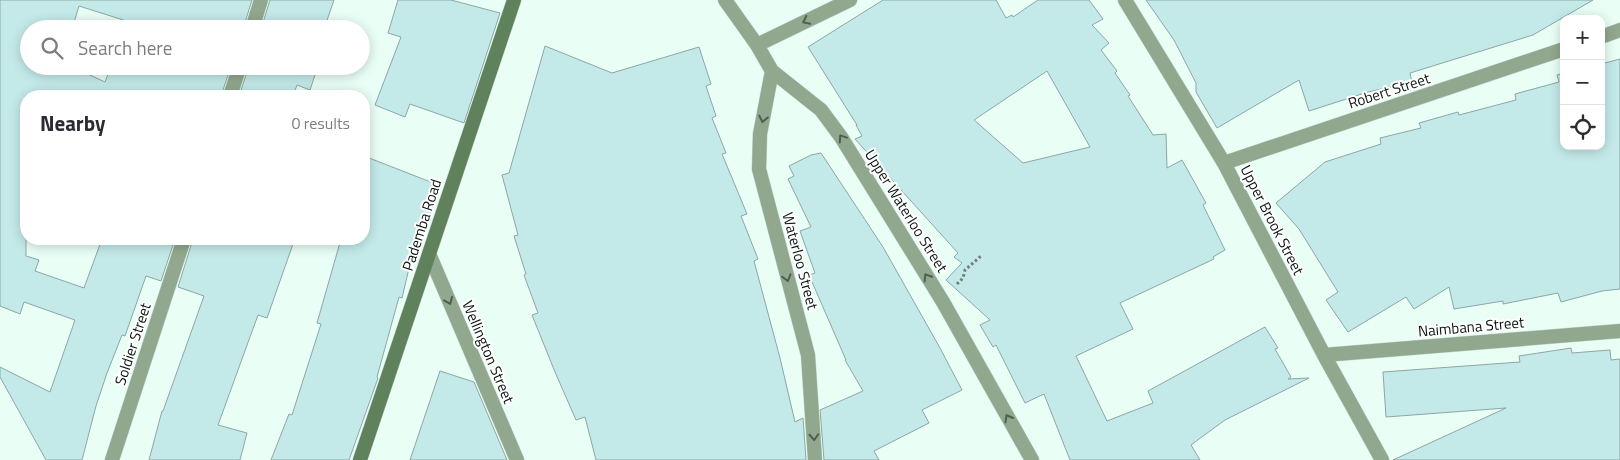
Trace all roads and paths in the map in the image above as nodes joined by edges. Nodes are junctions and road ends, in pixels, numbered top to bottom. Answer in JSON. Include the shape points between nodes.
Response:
{"nodes":[{"id":1,"x":261,"y":0,"type":"edge"},
{"id":2,"x":514,"y":0,"type":"edge"},
{"id":3,"x":725,"y":0,"type":"edge"},
{"id":4,"x":850,"y":0,"type":"edge"},
{"id":5,"x":1125,"y":0,"type":"edge"},
{"id":6,"x":255,"y":20,"type":"edge"},
{"id":7,"x":1620,"y":30,"type":"edge"},
{"id":8,"x":1605,"y":36,"type":"edge"},
{"id":9,"x":758,"y":45,"type":"junction"},
{"id":10,"x":1560,"y":50,"type":"edge"},
{"id":11,"x":772,"y":71,"type":"junction"},
{"id":12,"x":237,"y":75,"type":"edge"},
{"id":13,"x":232,"y":90,"type":"edge"},
{"id":14,"x":1224,"y":163,"type":"junction"},
{"id":15,"x":182,"y":245,"type":"edge"},
{"id":16,"x":430,"y":256,"type":"junction"},
{"id":17,"x":981,"y":256,"type":"dead end"},
{"id":18,"x":943,"y":302,"type":"junction"},
{"id":19,"x":1620,"y":331,"type":"edge"},
{"id":20,"x":1324,"y":355,"type":"junction"},
{"id":21,"x":112,"y":460,"type":"edge"},
{"id":22,"x":360,"y":460,"type":"edge"},
{"id":23,"x":517,"y":460,"type":"edge"},
{"id":24,"x":815,"y":460,"type":"edge"},
{"id":25,"x":1032,"y":460,"type":"edge"},
{"id":26,"x":1382,"y":460,"type":"edge"}],
"edges":[{"from":1,"to":6,"type":"street"},
{"from":2,"to":16,"type":"main road","name":"Pademba Road"},
{"from":3,"to":9,"type":"street","name":"Upper Waterloo Street"},
{"from":4,"to":9,"type":"street","one_way":true},
{"from":5,"to":14,"type":"street","name":"Upper Brook Street"},
{"from":7,"to":8,"type":"street"},
{"from":9,"to":11,"type":"street","name":"Upper Waterloo Street"},
{"from":10,"to":14,"type":"street","name":"Robert Street"},
{"from":18,"to":11,"type":"street","name":"Upper Waterloo Street","one_way":true,"via":[[842,137],[821,110]]},
{"from":11,"to":24,"type":"street","name":"Waterloo Street","one_way":true,"via":[[760,134],[759,169],[808,355]]},
{"from":12,"to":13,"type":"street"},
{"from":14,"to":20,"type":"street","name":"Upper Brook Street"},
{"from":15,"to":21,"type":"street","name":"Soldier Street"},
{"from":16,"to":22,"type":"main road","name":"Pademba Road"},
{"from":16,"to":23,"type":"street","name":"Wellington Street","one_way":true},
{"from":17,"to":18,"type":"path","via":[[965,270],[963,278]]},
{"from":25,"to":18,"type":"street","name":"Upper Waterloo Street","one_way":true},
{"from":19,"to":20,"type":"street","name":"Naimbana Street"},
{"from":20,"to":26,"type":"street","name":"Upper Brook Street"}]}
